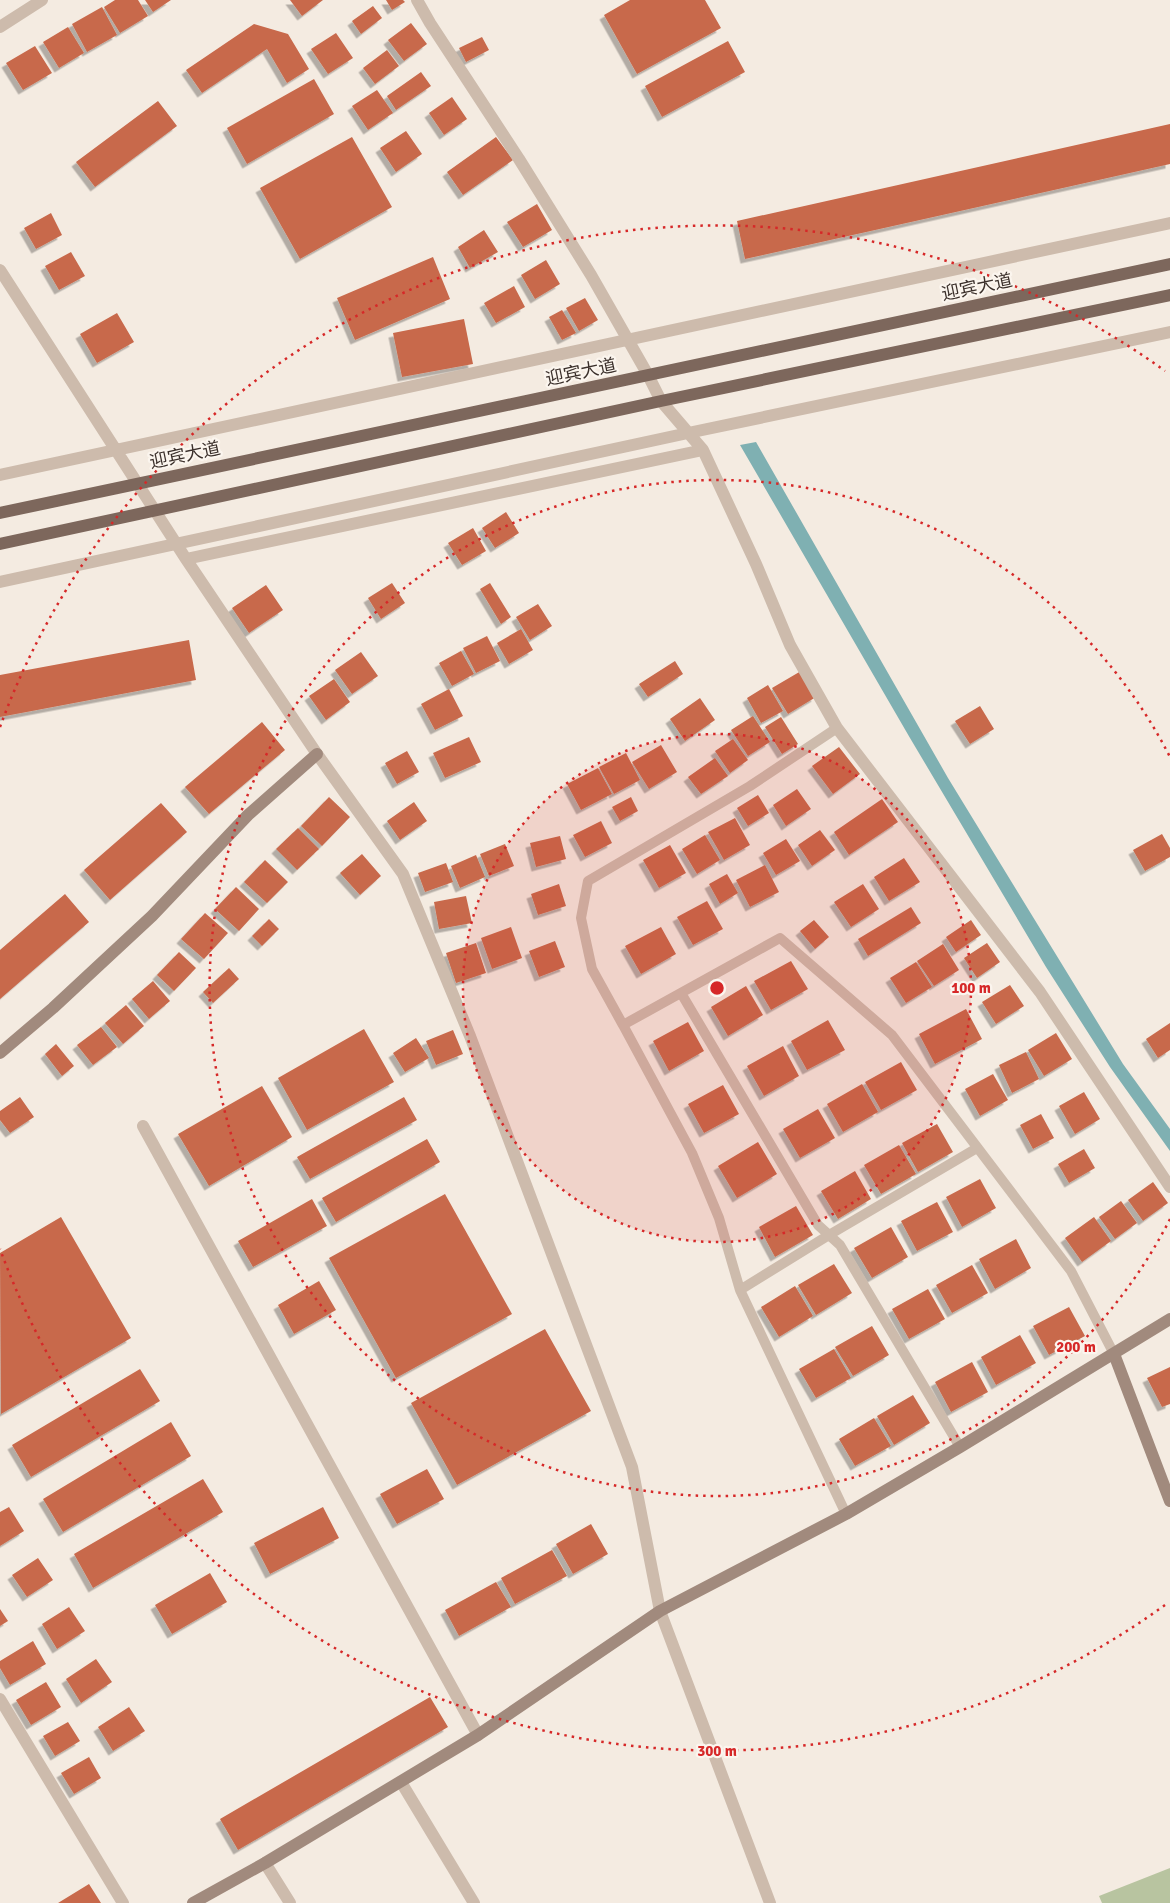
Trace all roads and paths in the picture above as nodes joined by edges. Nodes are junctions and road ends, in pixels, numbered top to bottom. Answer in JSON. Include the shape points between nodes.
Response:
{"nodes":[{"id":1,"x":42,"y":0,"type":"edge"},
{"id":2,"x":417,"y":0,"type":"edge"},
{"id":3,"x":0,"y":27,"type":"edge"},
{"id":4,"x":1170,"y":223,"type":"edge"},
{"id":5,"x":1170,"y":264,"type":"edge"},
{"id":6,"x":0,"y":270,"type":"edge"},
{"id":7,"x":1170,"y":295,"type":"edge"},
{"id":8,"x":1170,"y":332,"type":"edge"},
{"id":9,"x":627,"y":339,"type":"junction"},
{"id":10,"x":648,"y":375,"type":"junction"},
{"id":11,"x":661,"y":401,"type":"junction"},
{"id":12,"x":688,"y":433,"type":"junction"},
{"id":13,"x":117,"y":450,"type":"junction"},
{"id":14,"x":703,"y":450,"type":"junction"},
{"id":15,"x":0,"y":475,"type":"edge"},
{"id":16,"x":138,"y":483,"type":"junction"},
{"id":17,"x":155,"y":510,"type":"junction"},
{"id":18,"x":0,"y":513,"type":"edge"},
{"id":19,"x":0,"y":544,"type":"edge"},
{"id":20,"x":176,"y":544,"type":"junction"},
{"id":21,"x":186,"y":558,"type":"junction"},
{"id":22,"x":0,"y":582,"type":"edge"},
{"id":23,"x":836,"y":728,"type":"junction"},
{"id":24,"x":317,"y":754,"type":"junction"},
{"id":25,"x":681,"y":993,"type":"junction"},
{"id":26,"x":623,"y":1025,"type":"junction"},
{"id":27,"x":0,"y":1052,"type":"edge"},
{"id":28,"x":143,"y":1126,"type":"dead end"},
{"id":29,"x":977,"y":1148,"type":"junction"},
{"id":30,"x":1170,"y":1187,"type":"edge"},
{"id":31,"x":829,"y":1235,"type":"junction"},
{"id":32,"x":740,"y":1290,"type":"junction"},
{"id":33,"x":1170,"y":1319,"type":"edge"},
{"id":34,"x":1114,"y":1354,"type":"junction"},
{"id":35,"x":960,"y":1447,"type":"junction"},
{"id":36,"x":1170,"y":1500,"type":"edge"},
{"id":37,"x":846,"y":1514,"type":"junction"},
{"id":38,"x":660,"y":1611,"type":"junction"},
{"id":39,"x":0,"y":1699,"type":"edge"},
{"id":40,"x":478,"y":1735,"type":"junction"},
{"id":41,"x":401,"y":1782,"type":"junction"},
{"id":42,"x":265,"y":1862,"type":"junction"},
{"id":43,"x":123,"y":1903,"type":"edge"},
{"id":44,"x":193,"y":1903,"type":"edge"},
{"id":45,"x":290,"y":1903,"type":"edge"},
{"id":46,"x":474,"y":1903,"type":"edge"},
{"id":47,"x":770,"y":1903,"type":"edge"}],
"edges":[{"from":1,"to":3,"type":"street"},
{"from":2,"to":9,"type":"street","via":[[519,158]]},
{"from":4,"to":9,"type":"street"},
{"from":5,"to":10,"type":"main road","name":"迎宾大道"},
{"from":6,"to":13,"type":"street"},
{"from":7,"to":11,"type":"main road"},
{"from":8,"to":12,"type":"street"},
{"from":9,"to":10,"type":"street"},
{"from":9,"to":13,"type":"street"},
{"from":10,"to":11,"type":"street"},
{"from":10,"to":16,"type":"main road","name":"迎宾大道"},
{"from":11,"to":12,"type":"street"},
{"from":11,"to":17,"type":"main road"},
{"from":12,"to":14,"type":"street"},
{"from":12,"to":20,"type":"street"},
{"from":13,"to":15,"type":"street"},
{"from":13,"to":16,"type":"street"},
{"from":14,"to":21,"type":"street"},
{"from":14,"to":23,"type":"street","via":[[790,645]]},
{"from":16,"to":17,"type":"street"},
{"from":16,"to":18,"type":"main road","name":"迎宾大道"},
{"from":17,"to":19,"type":"main road"},
{"from":17,"to":20,"type":"street"},
{"from":20,"to":21,"type":"street"},
{"from":20,"to":22,"type":"street"},
{"from":21,"to":24,"type":"street"},
{"from":23,"to":26,"type":"lane","via":[[750,786],[588,881],[581,918],[592,969]]},
{"from":23,"to":30,"type":"street","via":[[1040,992]]},
{"from":24,"to":27,"type":"street","via":[[248,815],[152,916],[53,1008]]},
{"from":24,"to":38,"type":"street","via":[[403,874],[470,1036],[632,1467]]},
{"from":25,"to":26,"type":"lane"},
{"from":25,"to":29,"type":"lane","via":[[780,938],[892,1035]]},
{"from":25,"to":31,"type":"lane","via":[[818,1225]]},
{"from":26,"to":32,"type":"lane","via":[[692,1153],[719,1218]]},
{"from":28,"to":40,"type":"street"},
{"from":29,"to":31,"type":"lane"},
{"from":29,"to":34,"type":"lane","via":[[1071,1270]]},
{"from":31,"to":32,"type":"lane"},
{"from":31,"to":35,"type":"lane","via":[[840,1245]]},
{"from":32,"to":37,"type":"lane"},
{"from":33,"to":34,"type":"street"},
{"from":34,"to":35,"type":"street"},
{"from":34,"to":36,"type":"street"},
{"from":35,"to":37,"type":"street"},
{"from":37,"to":38,"type":"street"},
{"from":38,"to":40,"type":"street"},
{"from":38,"to":47,"type":"street"},
{"from":39,"to":43,"type":"street"},
{"from":40,"to":41,"type":"street"},
{"from":41,"to":42,"type":"street"},
{"from":41,"to":46,"type":"street"},
{"from":42,"to":44,"type":"street"},
{"from":42,"to":45,"type":"street"}]}
